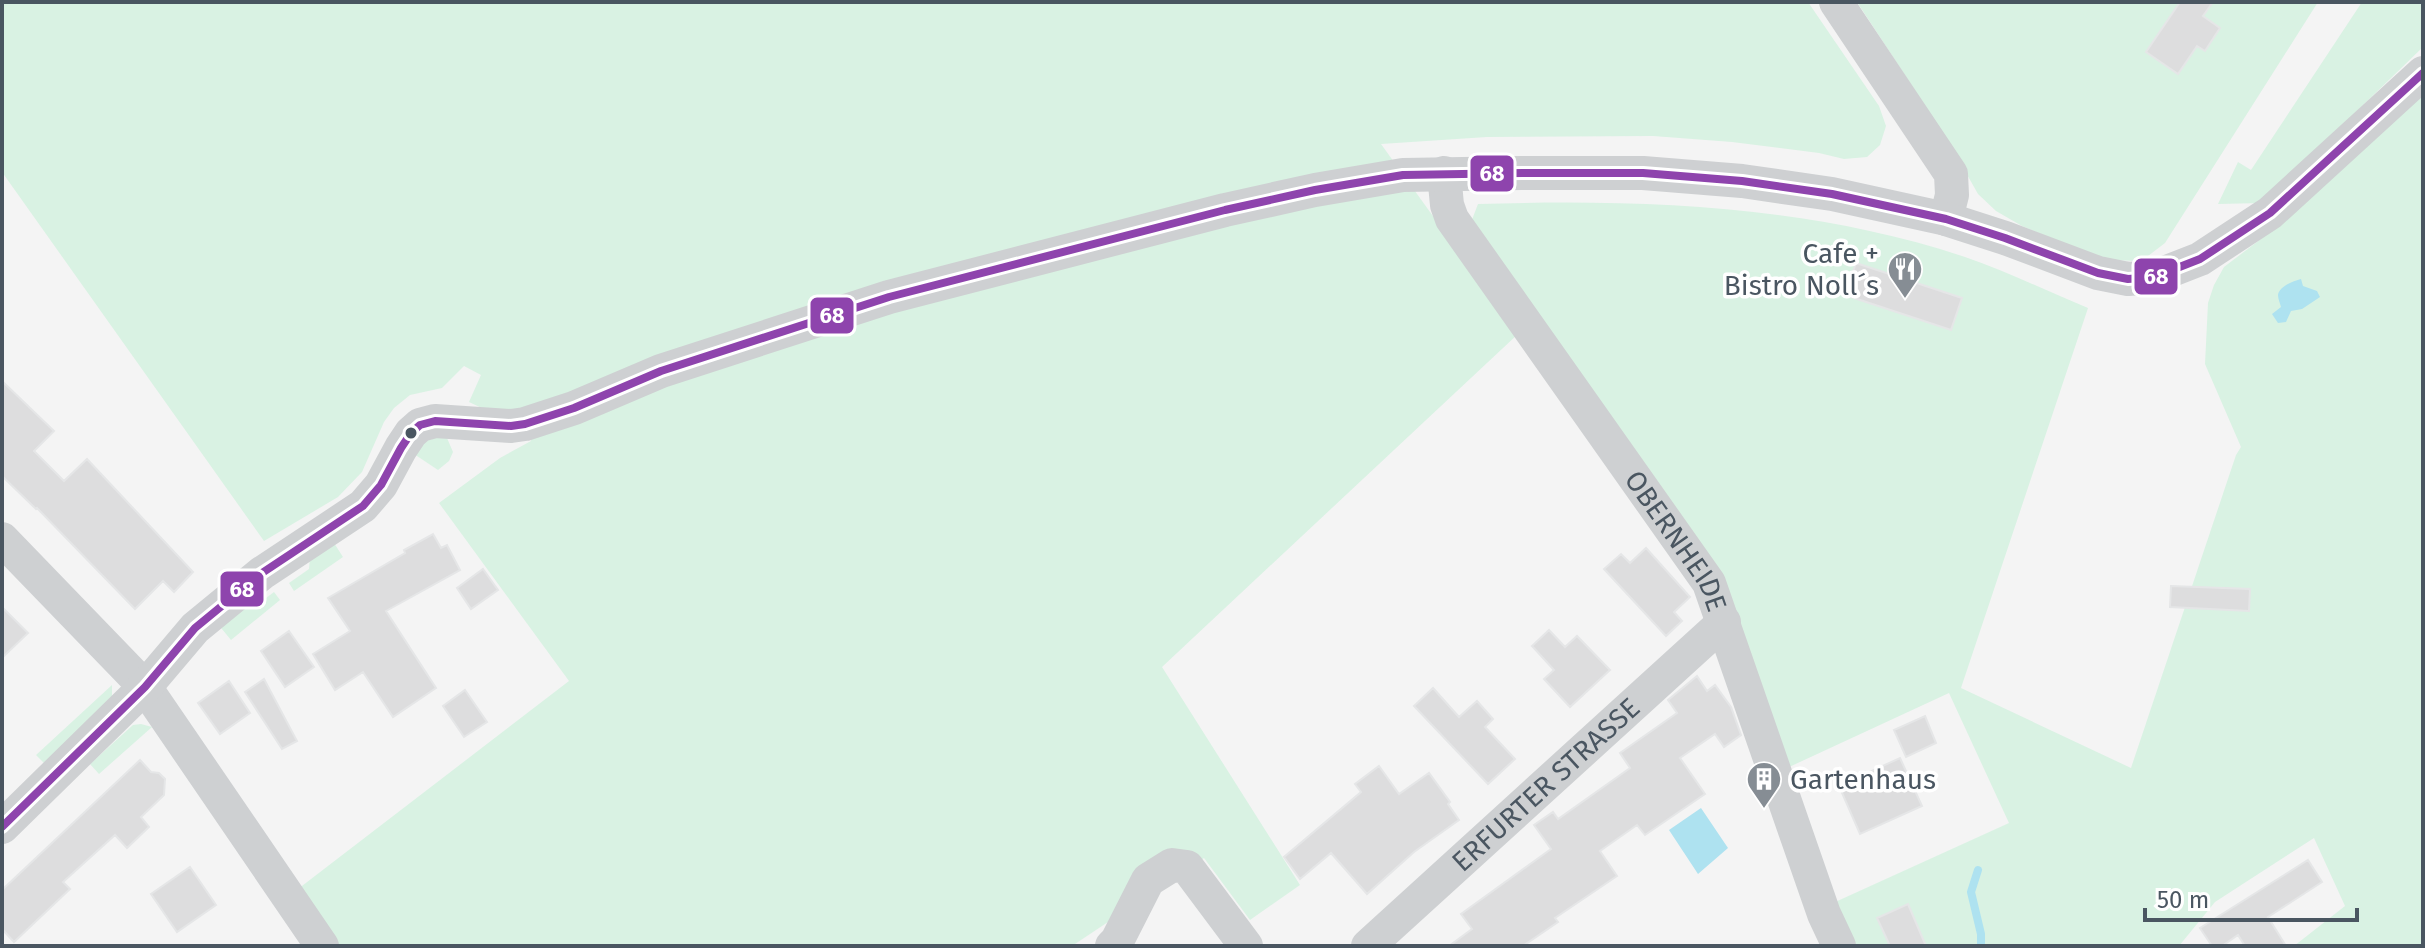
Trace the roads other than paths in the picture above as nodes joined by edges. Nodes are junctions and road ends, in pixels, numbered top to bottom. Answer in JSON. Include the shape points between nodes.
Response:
{"nodes":[{"id":1,"x":1836,"y":2,"type":"edge"},
{"id":2,"x":2423,"y":73,"type":"edge"},
{"id":3,"x":1444,"y":173,"type":"junction"},
{"id":4,"x":1946,"y":219,"type":"junction"},
{"id":5,"x":2,"y":539,"type":"edge"},
{"id":6,"x":1724,"y":622,"type":"junction"},
{"id":7,"x":145,"y":687,"type":"junction"},
{"id":8,"x":2,"y":827,"type":"edge"},
{"id":9,"x":322,"y":946,"type":"edge"},
{"id":10,"x":1112,"y":946,"type":"edge"},
{"id":11,"x":1246,"y":946,"type":"edge"},
{"id":12,"x":1368,"y":946,"type":"edge"},
{"id":13,"x":1839,"y":946,"type":"edge"}],
"edges":[{"from":1,"to":4,"type":"street","via":[[1951,174]]},
{"from":2,"to":4,"type":"street","via":[[2270,213],[2200,259],[2154,277],[2098,273]]},
{"from":3,"to":4,"type":"street","via":[[1643,173],[1742,181]]},
{"from":3,"to":6,"type":"street","name":"OBERNHEIDE","via":[[1452,219],[1709,583]]},
{"from":3,"to":7,"type":"street","via":[[1403,175],[1225,210],[889,297],[661,371],[525,424],[420,425],[363,506],[262,573],[195,628]]},
{"from":5,"to":7,"type":"street"},
{"from":6,"to":12,"type":"street","name":"ERFURTER STRASSE"},
{"from":6,"to":13,"type":"street","name":"OBERNHEIDE"},
{"from":7,"to":8,"type":"street"},
{"from":7,"to":9,"type":"street"},
{"from":10,"to":11,"type":"street","via":[[1148,880],[1172,865],[1187,867]]}]}
